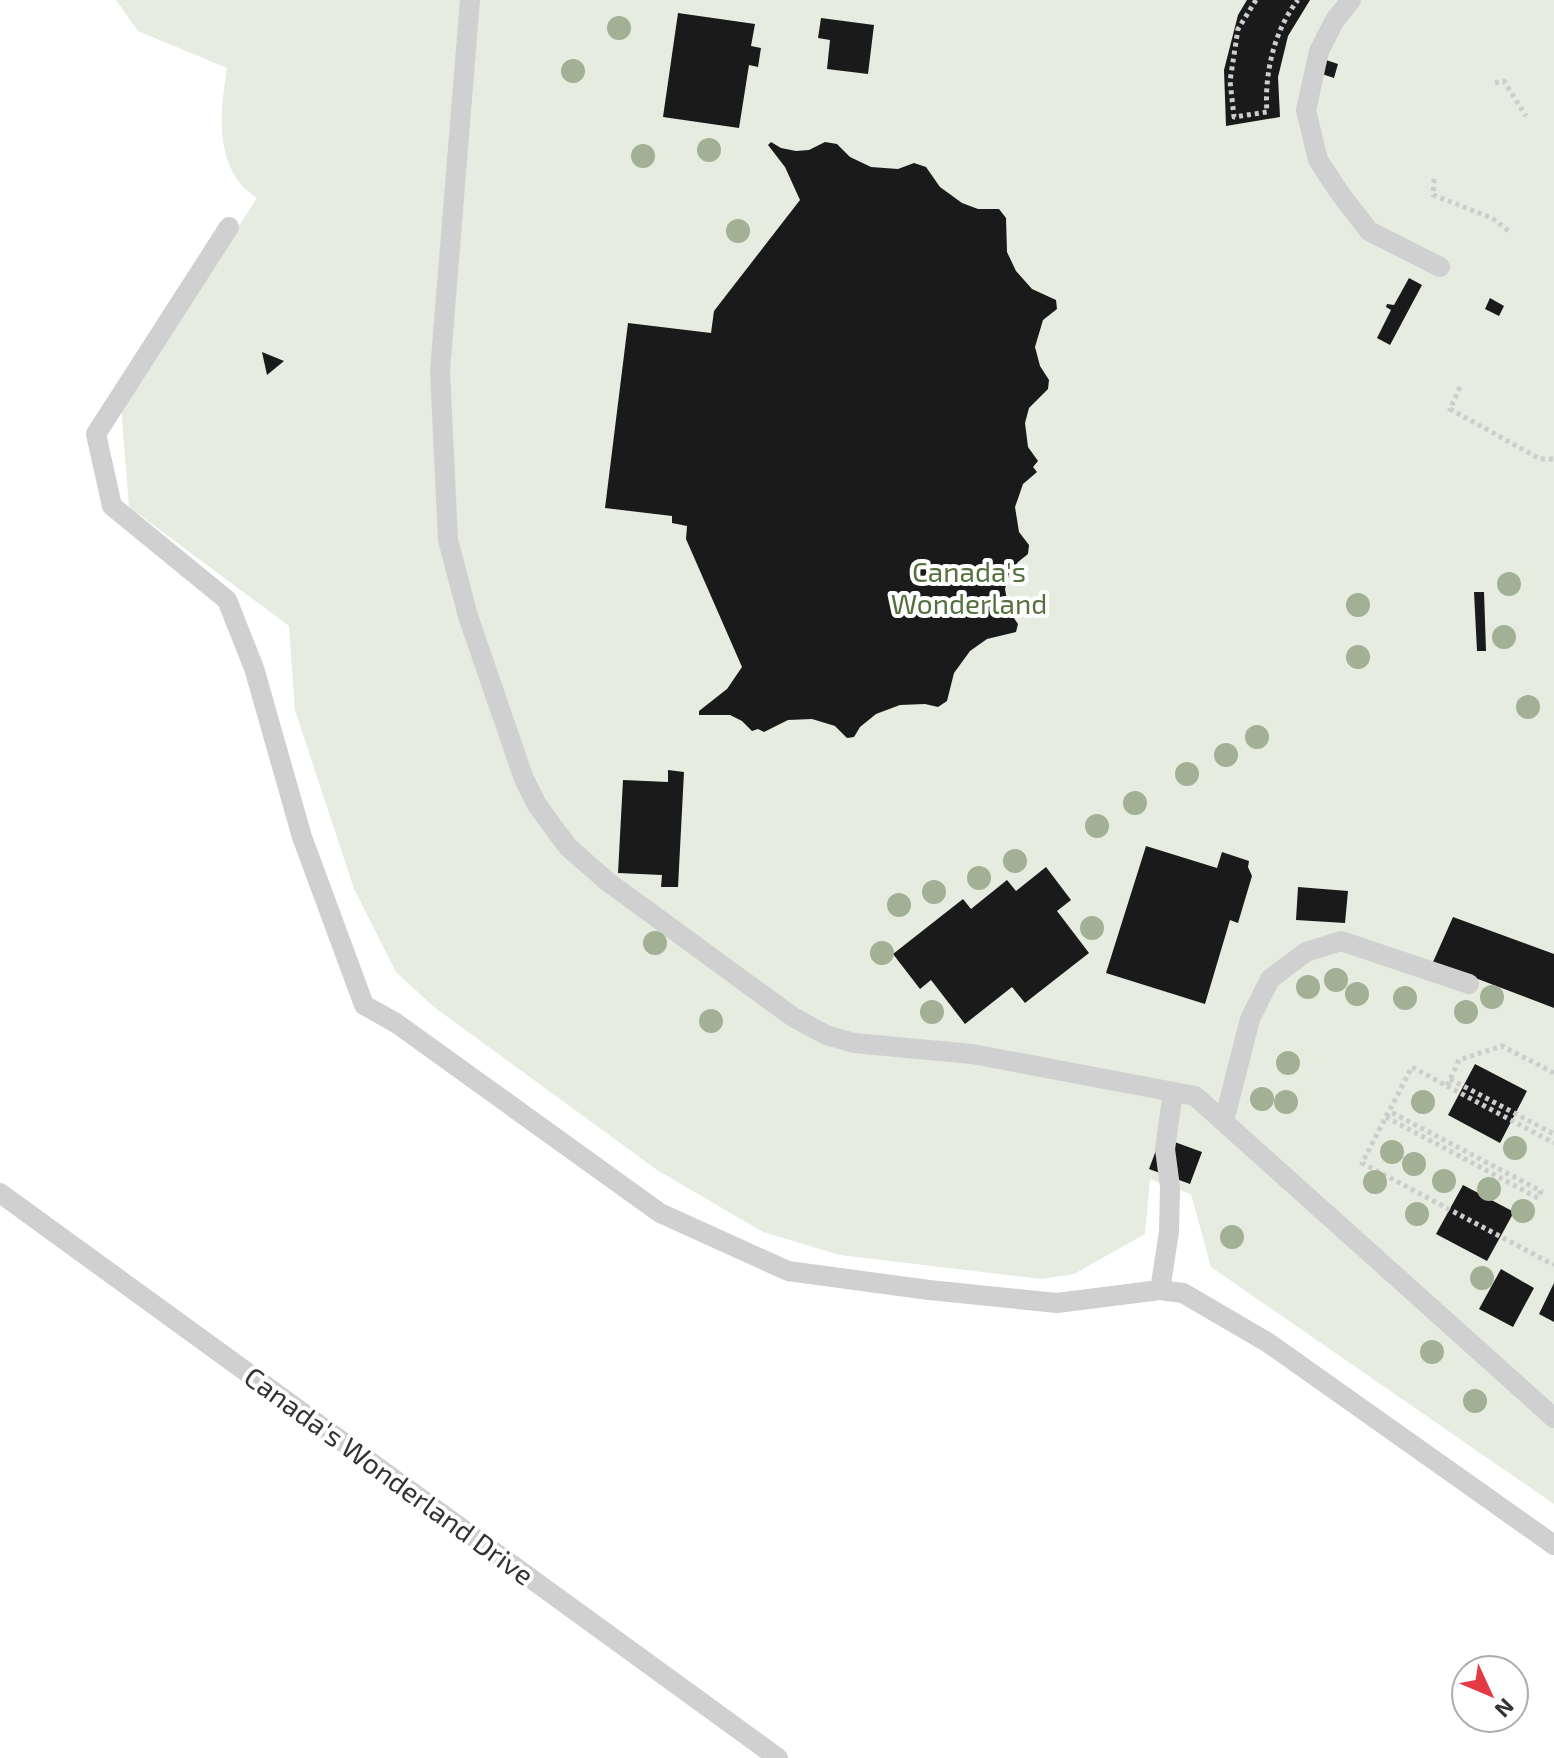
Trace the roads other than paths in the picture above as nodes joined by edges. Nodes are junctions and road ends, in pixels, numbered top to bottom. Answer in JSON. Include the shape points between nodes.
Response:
{"nodes":[{"id":1,"x":470,"y":0,"type":"edge"},
{"id":2,"x":1351,"y":0,"type":"edge"},
{"id":3,"x":229,"y":227,"type":"dead end"},
{"id":4,"x":1440,"y":267,"type":"dead end"},
{"id":5,"x":1469,"y":984,"type":"dead end"},
{"id":6,"x":1173,"y":1092,"type":"junction"},
{"id":7,"x":1224,"y":1121,"type":"junction"},
{"id":8,"x":0,"y":1193,"type":"edge"},
{"id":9,"x":1160,"y":1290,"type":"junction"},
{"id":10,"x":1554,"y":1418,"type":"edge"},
{"id":11,"x":1554,"y":1545,"type":"edge"},
{"id":12,"x":778,"y":1758,"type":"edge"}],
"edges":[{"from":1,"to":6,"type":"lane","via":[[440,371],[448,540],[511,746],[537,805],[568,847],[596,873],[793,1017],[826,1035],[854,1043],[972,1054]]},
{"from":2,"to":4,"type":"lane","via":[[1319,51],[1306,110],[1318,160],[1369,231]]},
{"from":3,"to":9,"type":"lane","via":[[96,434],[112,506],[227,600],[254,668],[302,837],[364,1005],[660,1213],[788,1271],[1057,1303]]},
{"from":5,"to":7,"type":"lane","via":[[1341,941],[1306,952],[1270,979],[1250,1019]]},
{"from":6,"to":7,"type":"lane","via":[[1195,1096]]},
{"from":6,"to":9,"type":"lane","via":[[1165,1149],[1169,1232]]},
{"from":7,"to":10,"type":"lane"},
{"from":8,"to":12,"type":"lane","name":"Canada's Wonderland Drive"},
{"from":9,"to":11,"type":"lane","via":[[1183,1293],[1267,1342]]}]}
